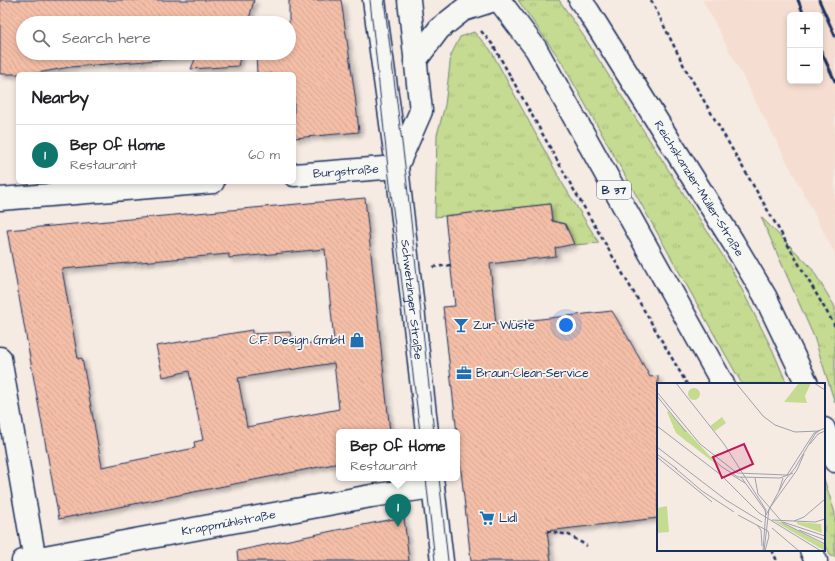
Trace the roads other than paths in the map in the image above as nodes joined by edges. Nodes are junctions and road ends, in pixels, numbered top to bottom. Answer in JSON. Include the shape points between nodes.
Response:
{"nodes":[{"id":1,"x":374,"y":0,"type":"edge"},
{"id":2,"x":409,"y":0,"type":"edge"},
{"id":3,"x":494,"y":0,"type":"edge"},
{"id":4,"x":499,"y":0,"type":"edge"},
{"id":5,"x":584,"y":4,"type":"edge"},
{"id":6,"x":416,"y":61,"type":"junction"},
{"id":7,"x":397,"y":167,"type":"junction"},
{"id":8,"x":296,"y":176,"type":"edge"},
{"id":9,"x":188,"y":184,"type":"edge"},
{"id":10,"x":0,"y":199,"type":"edge"},
{"id":11,"x":0,"y":358,"type":"edge"},
{"id":12,"x":722,"y":383,"type":"edge"},
{"id":13,"x":807,"y":383,"type":"edge"},
{"id":14,"x":427,"y":429,"type":"edge"},
{"id":15,"x":825,"y":432,"type":"edge"},
{"id":16,"x":835,"y":461,"type":"edge"},
{"id":17,"x":432,"y":482,"type":"edge"},
{"id":18,"x":811,"y":551,"type":"edge"},
{"id":19,"x":31,"y":560,"type":"edge"},
{"id":20,"x":442,"y":561,"type":"edge"},
{"id":21,"x":816,"y":561,"type":"edge"}],
"edges":[{"from":1,"to":7,"type":"street","name":"Schwetzinger Straße"},
{"from":2,"to":6,"type":"street","name":"Schwetzinger Straße"},
{"from":3,"to":6,"type":"street","via":[[463,10],[439,29]]},
{"from":4,"to":12,"type":"street","number":"B 37","via":[[536,49]]},
{"from":5,"to":13,"type":"street","name":"Reichskanzler-Müller-Straße","via":[[765,296]]},
{"from":6,"to":7,"type":"street","name":"Schwetzinger Straße","via":[[421,111]]},
{"from":7,"to":8,"type":"street","name":"Burgstraße"},
{"from":7,"to":14,"type":"street","name":"Schwetzinger Straße"},
{"from":9,"to":10,"type":"street"},
{"from":11,"to":19,"type":"street"},
{"from":15,"to":16,"type":"street"},
{"from":17,"to":19,"type":"street","name":"Krappmühlstraße","via":[[371,496]]},
{"from":17,"to":20,"type":"street"},
{"from":18,"to":21,"type":"street"}]}
